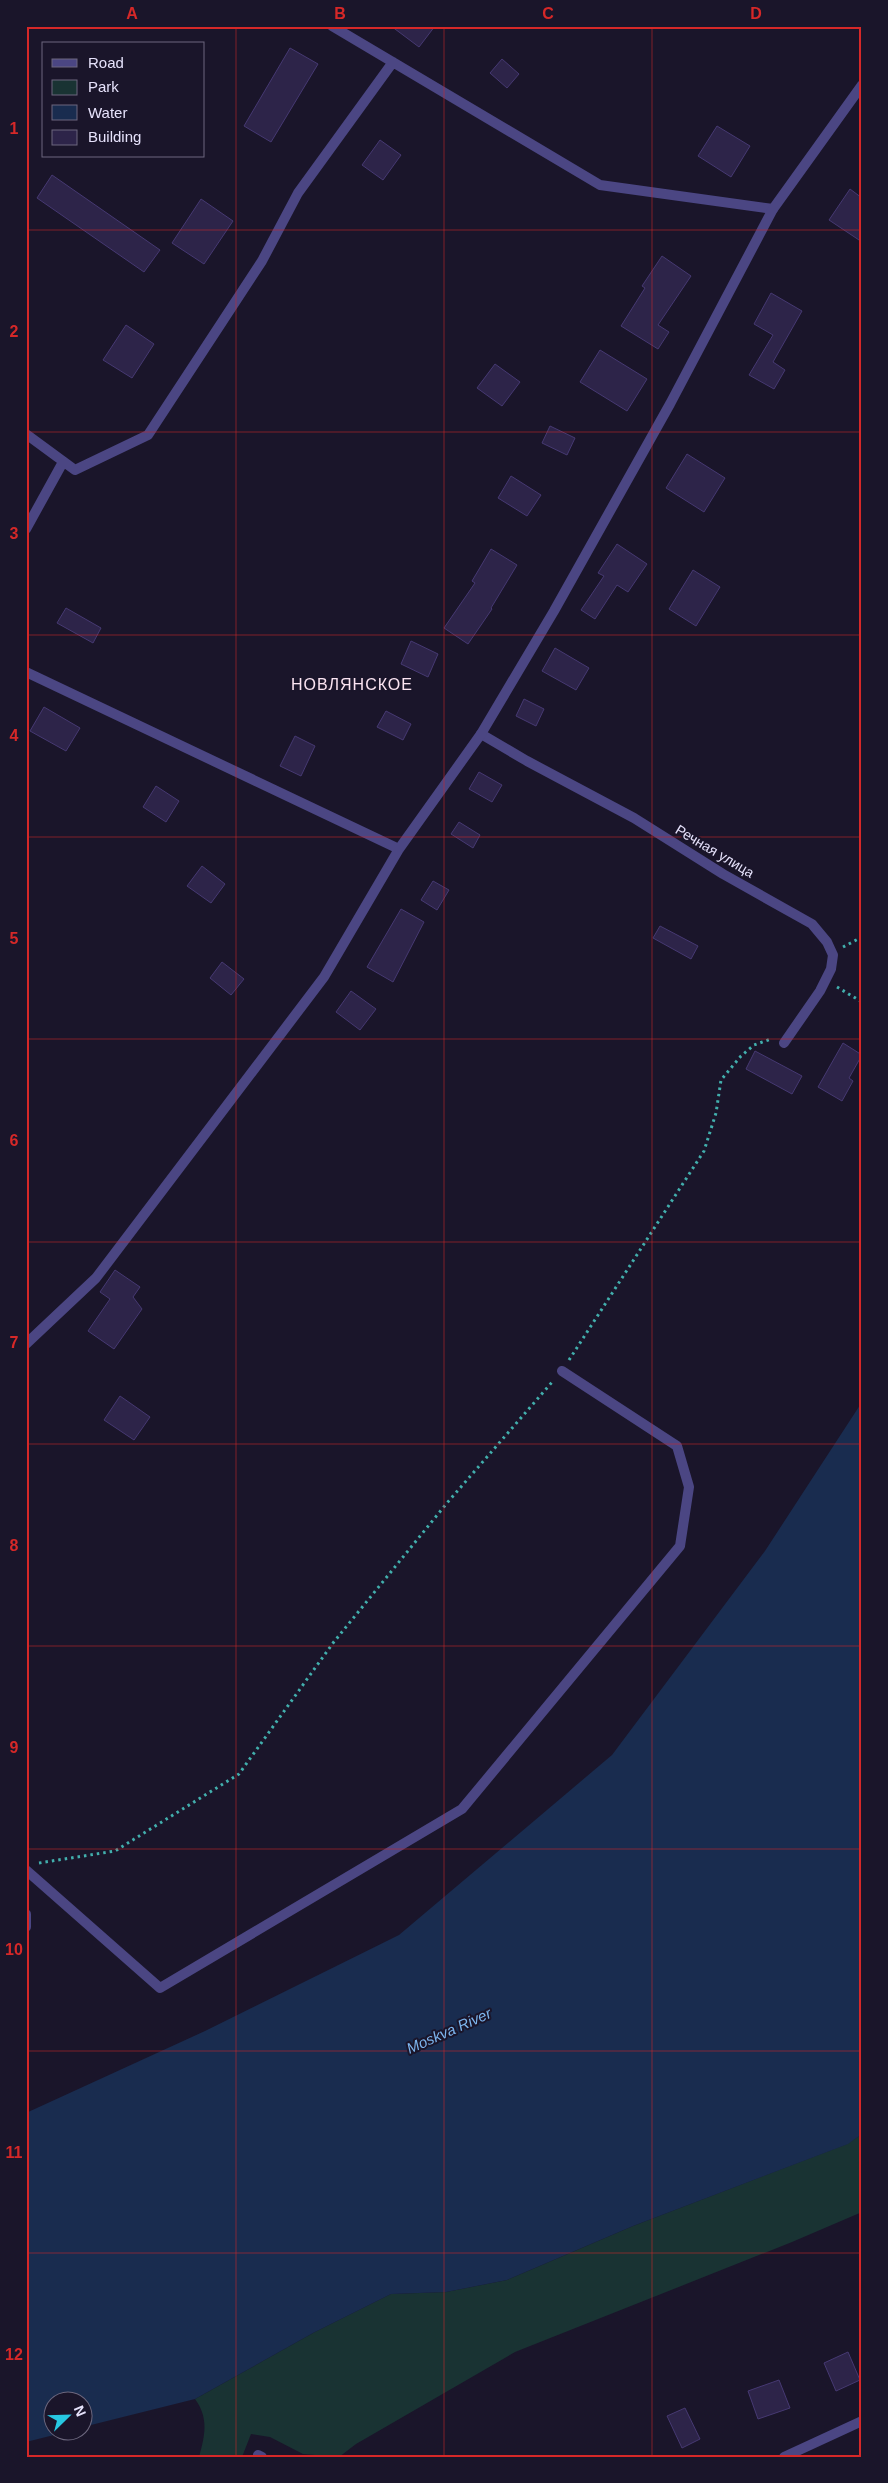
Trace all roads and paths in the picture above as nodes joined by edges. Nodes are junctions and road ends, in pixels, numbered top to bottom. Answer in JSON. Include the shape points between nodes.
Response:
{"nodes":[{"id":1,"x":332,"y":26,"type":"edge"},
{"id":2,"x":393,"y":62,"type":"junction"},
{"id":3,"x":862,"y":85,"type":"edge"},
{"id":4,"x":773,"y":209,"type":"junction"},
{"id":5,"x":26,"y":434,"type":"edge"},
{"id":6,"x":64,"y":462,"type":"junction"},
{"id":7,"x":26,"y":529,"type":"edge"},
{"id":8,"x":26,"y":672,"type":"edge"},
{"id":9,"x":481,"y":734,"type":"junction"},
{"id":10,"x":399,"y":849,"type":"junction"},
{"id":11,"x":862,"y":937,"type":"edge"},
{"id":12,"x":833,"y":955,"type":"junction"},
{"id":13,"x":826,"y":980,"type":"junction"},
{"id":14,"x":862,"y":1002,"type":"edge"},
{"id":15,"x":790,"y":1034,"type":"junction"},
{"id":16,"x":784,"y":1044,"type":"dead end"},
{"id":17,"x":26,"y":1344,"type":"edge"},
{"id":18,"x":562,"y":1371,"type":"junction"},
{"id":19,"x":31,"y":1867,"type":"edge"},
{"id":20,"x":26,"y":1914,"type":"edge"},
{"id":21,"x":26,"y":1927,"type":"edge"},
{"id":22,"x":862,"y":2421,"type":"edge"},
{"id":23,"x":784,"y":2457,"type":"edge"}],
"edges":[{"from":1,"to":2,"type":"street"},
{"from":2,"to":4,"type":"street","via":[[600,185]]},
{"from":2,"to":6,"type":"street","via":[[298,193],[262,261],[148,435],[75,470]]},
{"from":3,"to":4,"type":"street"},
{"from":4,"to":9,"type":"street","via":[[665,413]]},
{"from":5,"to":6,"type":"street"},
{"from":6,"to":7,"type":"street"},
{"from":8,"to":10,"type":"street"},
{"from":9,"to":10,"type":"street"},
{"from":9,"to":12,"type":"street","name":"Речная улица","via":[[634,818],[723,874],[812,924]]},
{"from":10,"to":17,"type":"street","via":[[318,984],[96,1278]]},
{"from":11,"to":12,"type":"path"},
{"from":12,"to":13,"type":"street"},
{"from":13,"to":14,"type":"path"},
{"from":13,"to":15,"type":"street"},
{"from":15,"to":16,"type":"street"},
{"from":15,"to":18,"type":"path","via":[[754,1045],[721,1080],[716,1113],[704,1151]]},
{"from":18,"to":19,"type":"path","via":[[332,1643],[239,1774],[115,1851]]},
{"from":18,"to":19,"type":"street","via":[[677,1446],[689,1486],[680,1546],[462,1809],[160,1988]]},
{"from":20,"to":21,"type":"street"},
{"from":22,"to":23,"type":"street"}]}
